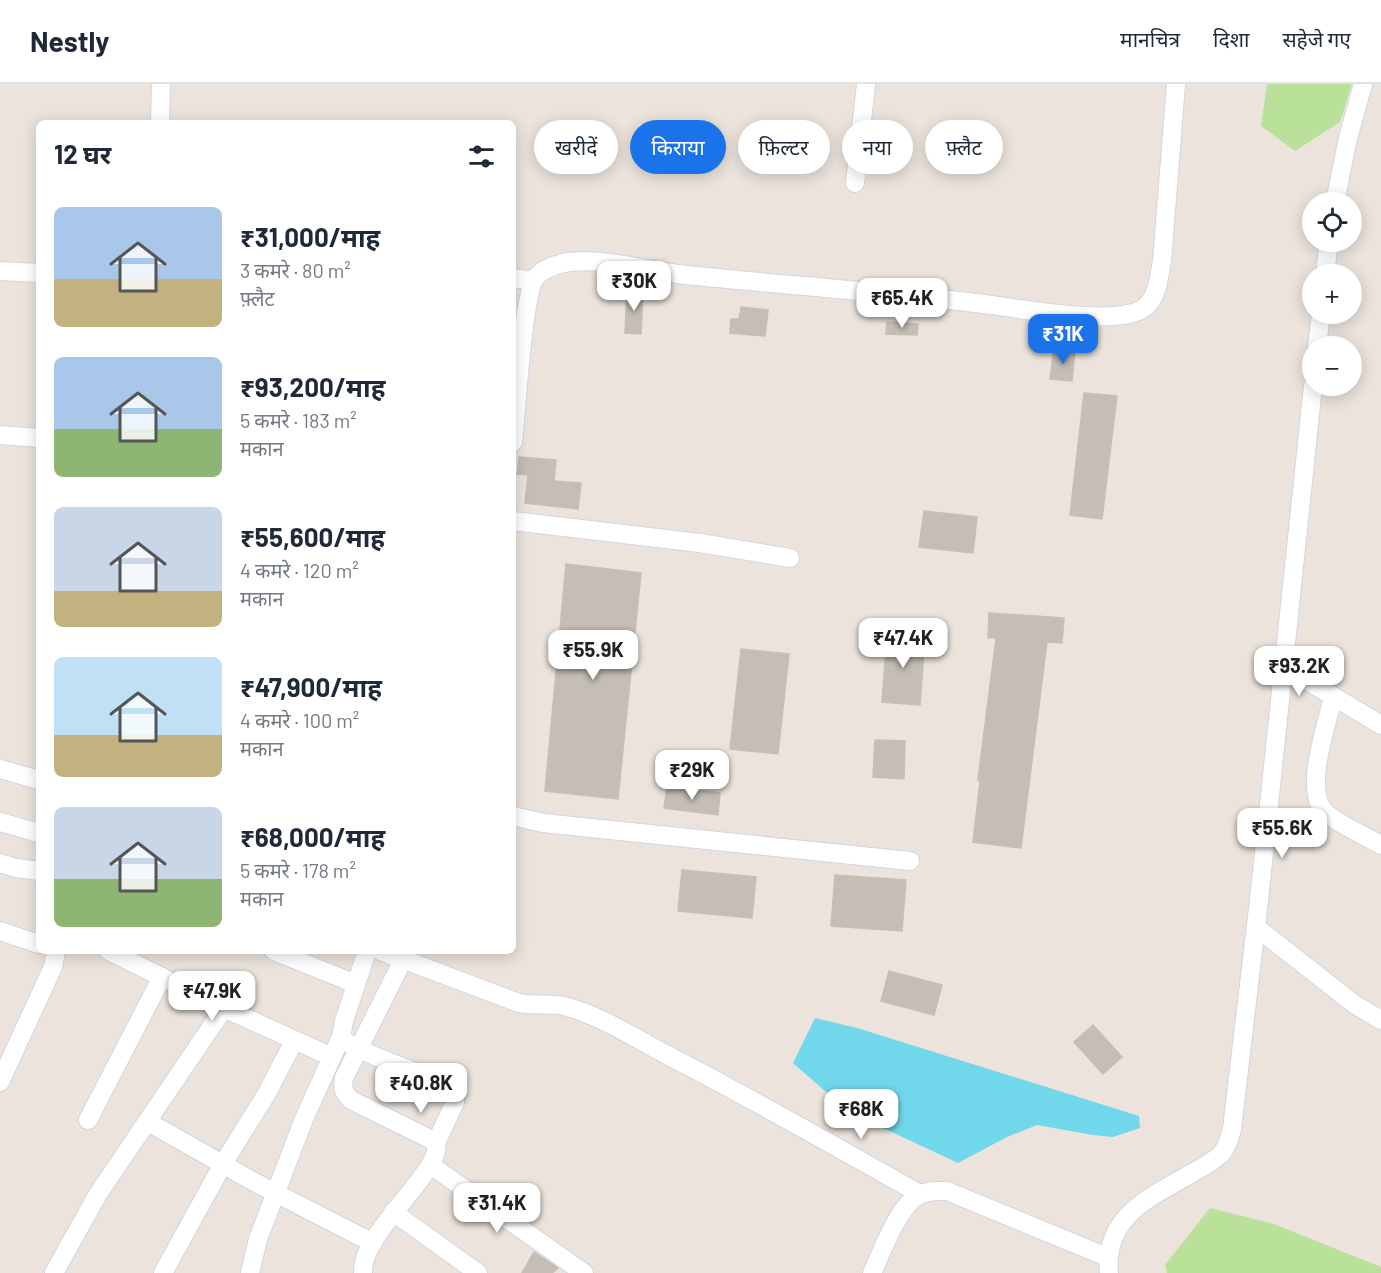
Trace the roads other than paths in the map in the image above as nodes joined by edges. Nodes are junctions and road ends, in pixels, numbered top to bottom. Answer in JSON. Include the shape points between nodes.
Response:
{"nodes":[{"id":1,"x":162,"y":84,"type":"edge"},
{"id":2,"x":866,"y":84,"type":"edge"},
{"id":3,"x":1176,"y":84,"type":"edge"},
{"id":4,"x":1363,"y":84,"type":"edge"},
{"id":5,"x":160,"y":120,"type":"edge"},
{"id":6,"x":855,"y":183,"type":"dead end"},
{"id":7,"x":1337,"y":192,"type":"edge"},
{"id":8,"x":0,"y":271,"type":"edge"},
{"id":9,"x":36,"y":273,"type":"edge"},
{"id":10,"x":516,"y":278,"type":"edge"},
{"id":11,"x":533,"y":281,"type":"junction"},
{"id":12,"x":1312,"y":396,"type":"edge"},
{"id":13,"x":516,"y":412,"type":"edge"},
{"id":14,"x":0,"y":435,"type":"edge"},
{"id":15,"x":36,"y":438,"type":"edge"},
{"id":16,"x":516,"y":521,"type":"edge"},
{"id":17,"x":790,"y":558,"type":"dead end"},
{"id":18,"x":1283,"y":666,"type":"junction"},
{"id":19,"x":1333,"y":697,"type":"junction"},
{"id":20,"x":1381,"y":725,"type":"edge"},
{"id":21,"x":0,"y":769,"type":"edge"},
{"id":22,"x":36,"y":779,"type":"edge"},
{"id":23,"x":516,"y":817,"type":"edge"},
{"id":24,"x":0,"y":822,"type":"edge"},
{"id":25,"x":36,"y":832,"type":"edge"},
{"id":26,"x":1381,"y":845,"type":"edge"},
{"id":27,"x":910,"y":861,"type":"dead end"},
{"id":28,"x":0,"y":863,"type":"edge"},
{"id":29,"x":36,"y":871,"type":"edge"},
{"id":30,"x":1256,"y":927,"type":"junction"},
{"id":31,"x":0,"y":932,"type":"edge"},
{"id":32,"x":36,"y":943,"type":"edge"},
{"id":33,"x":55,"y":954,"type":"edge"},
{"id":34,"x":115,"y":954,"type":"edge"},
{"id":35,"x":281,"y":954,"type":"edge"},
{"id":36,"x":366,"y":954,"type":"edge"},
{"id":37,"x":388,"y":954,"type":"edge"},
{"id":38,"x":403,"y":960,"type":"junction"},
{"id":39,"x":162,"y":977,"type":"junction"},
{"id":40,"x":356,"y":984,"type":"junction"},
{"id":41,"x":224,"y":1008,"type":"junction"},
{"id":42,"x":1381,"y":1020,"type":"edge"},
{"id":43,"x":341,"y":1037,"type":"junction"},
{"id":44,"x":294,"y":1041,"type":"junction"},
{"id":45,"x":360,"y":1050,"type":"junction"},
{"id":46,"x":332,"y":1057,"type":"junction"},
{"id":47,"x":321,"y":1080,"type":"junction"},
{"id":48,"x":0,"y":1082,"type":"edge"},
{"id":49,"x":345,"y":1093,"type":"junction"},
{"id":50,"x":88,"y":1120,"type":"dead end"},
{"id":51,"x":148,"y":1122,"type":"junction"},
{"id":52,"x":436,"y":1143,"type":"junction"},
{"id":53,"x":223,"y":1164,"type":"junction"},
{"id":54,"x":432,"y":1166,"type":"junction"},
{"id":55,"x":277,"y":1194,"type":"junction"},
{"id":56,"x":920,"y":1194,"type":"junction"},
{"id":57,"x":393,"y":1212,"type":"junction"},
{"id":58,"x":373,"y":1243,"type":"junction"},
{"id":59,"x":1108,"y":1265,"type":"edge"},
{"id":60,"x":54,"y":1273,"type":"edge"},
{"id":61,"x":163,"y":1273,"type":"edge"},
{"id":62,"x":250,"y":1273,"type":"edge"},
{"id":63,"x":363,"y":1273,"type":"edge"},
{"id":64,"x":478,"y":1273,"type":"edge"},
{"id":65,"x":584,"y":1273,"type":"edge"},
{"id":66,"x":872,"y":1273,"type":"edge"}],
"edges":[{"from":1,"to":5,"type":"street"},
{"from":2,"to":6,"type":"street"},
{"from":3,"to":11,"type":"street","via":[[1162,261],[1152,298],[1132,313],[1110,317],[1058,313],[673,274],[600,262],[551,266]]},
{"from":4,"to":7,"type":"street"},
{"from":8,"to":9,"type":"street"},
{"from":10,"to":11,"type":"street"},
{"from":11,"to":13,"type":"street","via":[[526,310]]},
{"from":12,"to":18,"type":"street"},
{"from":14,"to":15,"type":"street"},
{"from":16,"to":17,"type":"street"},
{"from":18,"to":19,"type":"street"},
{"from":18,"to":30,"type":"street"},
{"from":19,"to":20,"type":"street"},
{"from":19,"to":26,"type":"street","via":[[1315,780],[1318,804],[1327,814]]},
{"from":21,"to":22,"type":"street"},
{"from":23,"to":27,"type":"street","via":[[555,824]]},
{"from":24,"to":25,"type":"street"},
{"from":28,"to":29,"type":"street"},
{"from":30,"to":42,"type":"street","via":[[1354,1004]]},
{"from":30,"to":59,"type":"street","via":[[1229,1141],[1222,1153],[1141,1203],[1122,1221],[1113,1236]]},
{"from":31,"to":32,"type":"street"},
{"from":33,"to":48,"type":"street"},
{"from":34,"to":39,"type":"street"},
{"from":35,"to":40,"type":"street"},
{"from":36,"to":40,"type":"street"},
{"from":37,"to":38,"type":"street"},
{"from":38,"to":45,"type":"street"},
{"from":38,"to":56,"type":"street","via":[[519,1003],[564,1006],[578,1011],[784,1117]]},
{"from":39,"to":41,"type":"street"},
{"from":39,"to":50,"type":"street"},
{"from":40,"to":43,"type":"street"},
{"from":41,"to":44,"type":"street"},
{"from":41,"to":51,"type":"street"},
{"from":43,"to":45,"type":"street"},
{"from":43,"to":46,"type":"street"},
{"from":44,"to":46,"type":"street"},
{"from":44,"to":53,"type":"street"},
{"from":45,"to":49,"type":"street","via":[[344,1078]]},
{"from":45,"to":52,"type":"street","via":[[453,1089],[455,1102]]},
{"from":46,"to":47,"type":"street"},
{"from":47,"to":49,"type":"street"},
{"from":47,"to":55,"type":"street"},
{"from":49,"to":52,"type":"street","via":[[360,1105]]},
{"from":51,"to":53,"type":"street"},
{"from":51,"to":60,"type":"street","via":[[98,1194]]},
{"from":52,"to":54,"type":"street"},
{"from":53,"to":55,"type":"street"},
{"from":53,"to":61,"type":"street"},
{"from":54,"to":57,"type":"street"},
{"from":54,"to":65,"type":"street"},
{"from":55,"to":58,"type":"street"},
{"from":55,"to":62,"type":"street","via":[[258,1239]]},
{"from":56,"to":59,"type":"street","via":[[947,1191]]},
{"from":56,"to":66,"type":"street","via":[[902,1212]]},
{"from":57,"to":58,"type":"street"},
{"from":57,"to":64,"type":"street"},
{"from":58,"to":63,"type":"street"}]}
